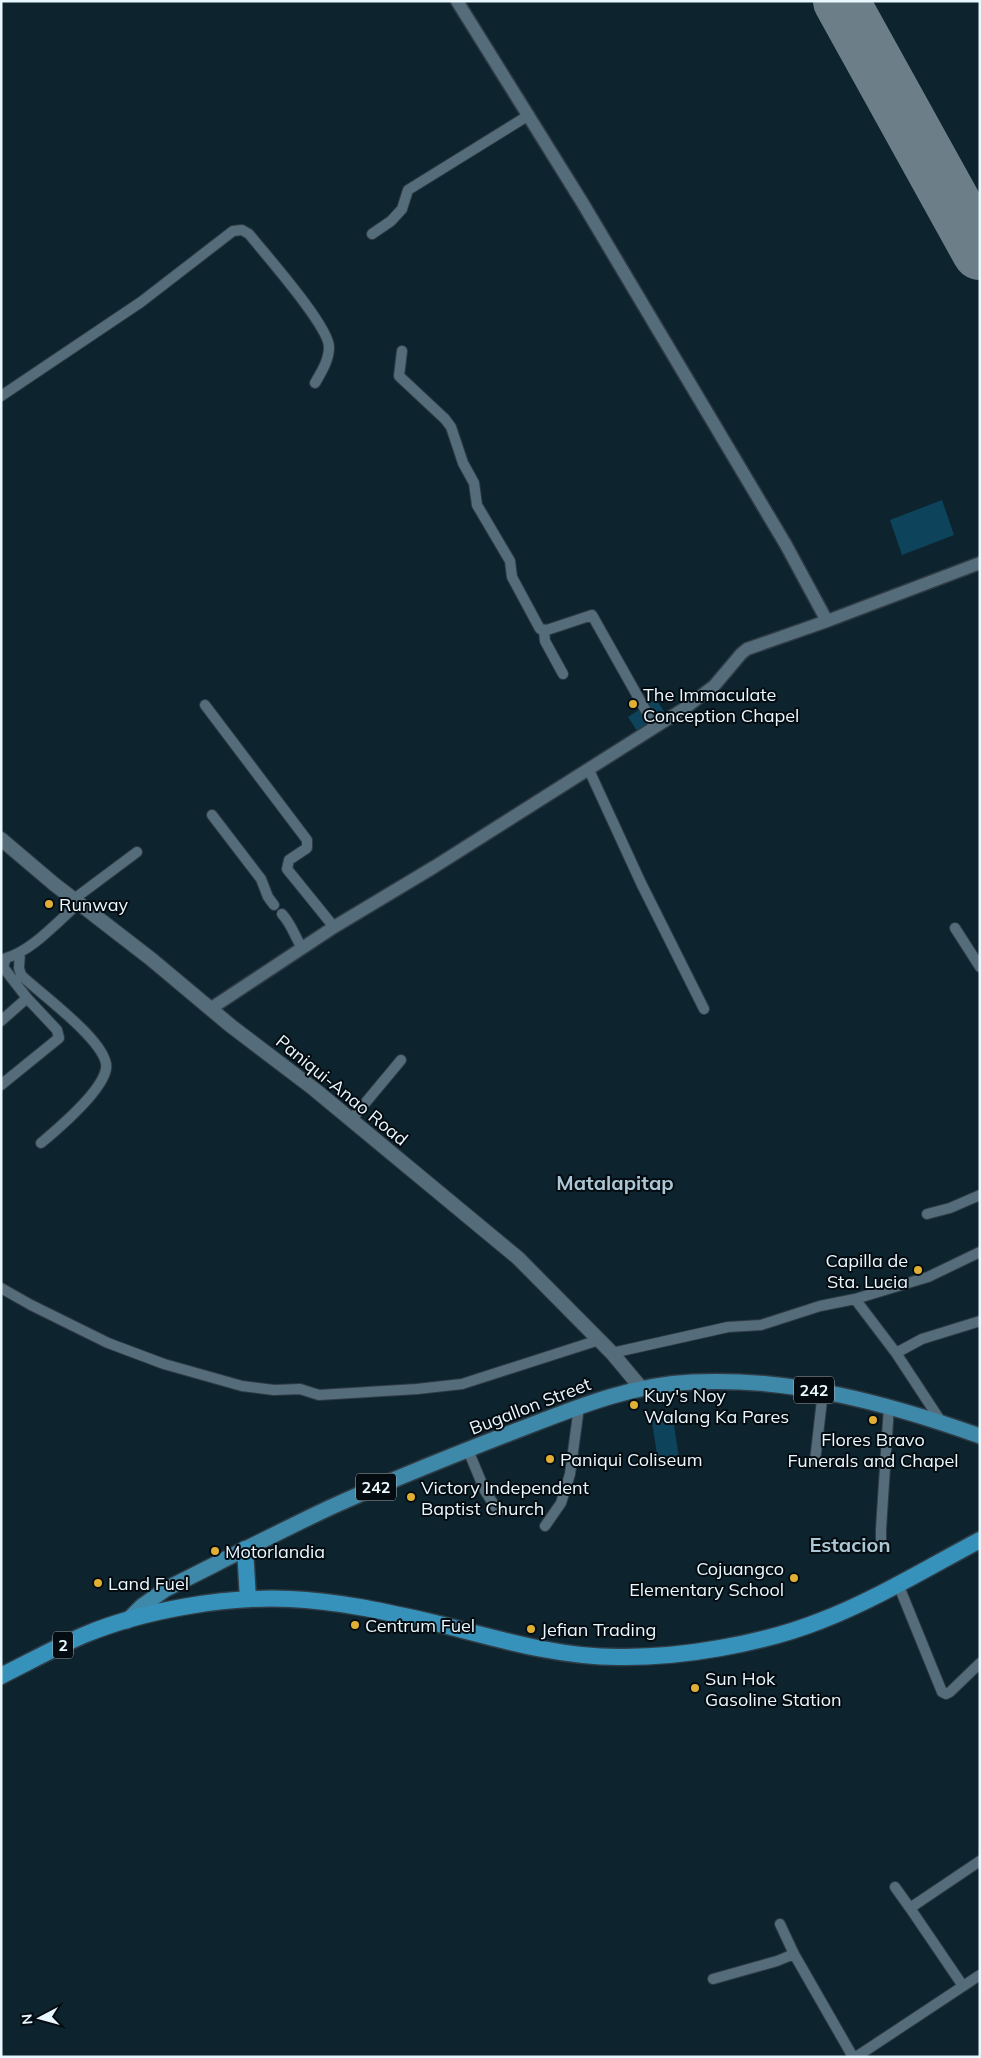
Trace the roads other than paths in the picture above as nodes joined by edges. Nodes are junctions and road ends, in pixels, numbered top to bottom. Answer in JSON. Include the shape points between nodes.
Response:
{"nodes":[{"id":1,"x":457,"y":1,"type":"edge"},
{"id":2,"x":529,"y":115,"type":"junction"},
{"id":3,"x":372,"y":234,"type":"dead end"},
{"id":4,"x":402,"y":351,"type":"dead end"},
{"id":5,"x":316,"y":383,"type":"dead end"},
{"id":6,"x":1,"y":396,"type":"edge"},
{"id":7,"x":980,"y":563,"type":"edge"},
{"id":8,"x":828,"y":621,"type":"junction"},
{"id":9,"x":544,"y":630,"type":"junction"},
{"id":10,"x":563,"y":674,"type":"dead end"},
{"id":11,"x":205,"y":705,"type":"dead end"},
{"id":12,"x":655,"y":728,"type":"junction"},
{"id":13,"x":589,"y":770,"type":"junction"},
{"id":14,"x":212,"y":815,"type":"dead end"},
{"id":15,"x":1,"y":839,"type":"edge"},
{"id":16,"x":137,"y":852,"type":"dead end"},
{"id":17,"x":76,"y":901,"type":"junction"},
{"id":18,"x":274,"y":905,"type":"dead end"},
{"id":19,"x":282,"y":914,"type":"dead end"},
{"id":20,"x":334,"y":927,"type":"junction"},
{"id":21,"x":955,"y":928,"type":"dead end"},
{"id":22,"x":302,"y":948,"type":"junction"},
{"id":23,"x":20,"y":952,"type":"junction"},
{"id":24,"x":980,"y":967,"type":"edge"},
{"id":25,"x":27,"y":998,"type":"junction"},
{"id":26,"x":210,"y":1009,"type":"junction"},
{"id":27,"x":704,"y":1009,"type":"dead end"},
{"id":28,"x":1,"y":1021,"type":"edge"},
{"id":29,"x":401,"y":1060,"type":"dead end"},
{"id":30,"x":1,"y":1085,"type":"edge"},
{"id":31,"x":351,"y":1120,"type":"junction"},
{"id":32,"x":41,"y":1143,"type":"dead end"},
{"id":33,"x":980,"y":1195,"type":"edge"},
{"id":34,"x":927,"y":1214,"type":"dead end"},
{"id":35,"x":980,"y":1252,"type":"edge"},
{"id":36,"x":1,"y":1288,"type":"edge"},
{"id":37,"x":855,"y":1299,"type":"junction"},
{"id":38,"x":980,"y":1320,"type":"edge"},
{"id":39,"x":599,"y":1340,"type":"junction"},
{"id":40,"x":612,"y":1353,"type":"junction"},
{"id":41,"x":896,"y":1353,"type":"junction"},
{"id":42,"x":642,"y":1389,"type":"junction"},
{"id":43,"x":823,"y":1391,"type":"junction"},
{"id":44,"x":889,"y":1406,"type":"junction"},
{"id":45,"x":579,"y":1407,"type":"junction"},
{"id":46,"x":942,"y":1423,"type":"junction"},
{"id":47,"x":980,"y":1436,"type":"edge"},
{"id":48,"x":468,"y":1450,"type":"junction"},
{"id":49,"x":815,"y":1460,"type":"dead end"},
{"id":50,"x":498,"y":1511,"type":"dead end"},
{"id":51,"x":545,"y":1526,"type":"dead end"},
{"id":52,"x":980,"y":1540,"type":"edge"},
{"id":53,"x":881,"y":1545,"type":"dead end"},
{"id":54,"x":245,"y":1549,"type":"junction"},
{"id":55,"x":898,"y":1584,"type":"junction"},
{"id":56,"x":248,"y":1599,"type":"junction"},
{"id":57,"x":127,"y":1621,"type":"junction"},
{"id":58,"x":980,"y":1662,"type":"edge"},
{"id":59,"x":1,"y":1676,"type":"edge"},
{"id":60,"x":980,"y":1861,"type":"edge"},
{"id":61,"x":895,"y":1887,"type":"dead end"},
{"id":62,"x":910,"y":1908,"type":"junction"},
{"id":63,"x":780,"y":1924,"type":"dead end"},
{"id":64,"x":794,"y":1954,"type":"junction"},
{"id":65,"x":980,"y":1975,"type":"edge"},
{"id":66,"x":713,"y":1979,"type":"dead end"},
{"id":67,"x":964,"y":1986,"type":"junction"},
{"id":68,"x":854,"y":2057,"type":"edge"}],
"edges":[{"from":1,"to":2,"type":"street"},
{"from":2,"to":3,"type":"street","via":[[408,190],[402,209]]},
{"from":2,"to":8,"type":"street","via":[[786,545]]},
{"from":4,"to":9,"type":"street","via":[[401,378],[451,427],[474,484],[477,505],[510,561],[512,577],[540,629]]},
{"from":5,"to":6,"type":"street","via":[[327,361],[329,346],[326,336],[290,284],[249,234],[242,230],[233,231],[141,302]]},
{"from":7,"to":8,"type":"street"},
{"from":8,"to":12,"type":"street","via":[[747,649],[714,686]]},
{"from":9,"to":10,"type":"street","via":[[546,641]]},
{"from":9,"to":12,"type":"street","via":[[592,615]]},
{"from":11,"to":20,"type":"street","via":[[307,840],[307,848],[289,860],[288,869]]},
{"from":12,"to":13,"type":"street"},
{"from":13,"to":20,"type":"street"},
{"from":13,"to":27,"type":"street"},
{"from":14,"to":18,"type":"street","via":[[261,879]]},
{"from":15,"to":17,"type":"main road","name":"Paniqui-Anao Road"},
{"from":16,"to":17,"type":"street"},
{"from":17,"to":23,"type":"street"},
{"from":17,"to":26,"type":"main road","name":"Paniqui-Anao Road"},
{"from":19,"to":22,"type":"street","via":[[293,927]]},
{"from":20,"to":22,"type":"street"},
{"from":21,"to":24,"type":"street"},
{"from":22,"to":26,"type":"street"},
{"from":23,"to":25,"type":"street","via":[[6,958],[3,967]]},
{"from":23,"to":32,"type":"street","via":[[21,974],[96,1044],[107,1064],[103,1077],[86,1101]]},
{"from":25,"to":28,"type":"street"},
{"from":25,"to":30,"type":"street","via":[[57,1030],[59,1038]]},
{"from":26,"to":31,"type":"main road","name":"Paniqui-Anao Road"},
{"from":29,"to":31,"type":"street"},
{"from":31,"to":39,"type":"main road","name":"Paniqui-Anao Road","via":[[518,1258]]},
{"from":33,"to":34,"type":"street"},
{"from":35,"to":37,"type":"street","via":[[928,1277]]},
{"from":36,"to":39,"type":"street","via":[[108,1343],[164,1364],[242,1386],[300,1390],[319,1396],[471,1382]]},
{"from":37,"to":40,"type":"street","via":[[760,1325],[728,1327]]},
{"from":37,"to":41,"type":"street"},
{"from":38,"to":41,"type":"street","via":[[922,1339]]},
{"from":39,"to":40,"type":"main road","name":"Paniqui-Anao Road"},
{"from":40,"to":42,"type":"main road","name":"Paniqui-Anao Road"},
{"from":41,"to":46,"type":"street"},
{"from":42,"to":43,"type":"main road","name":"Bugallon Street","number":"242","via":[[705,1382]]},
{"from":42,"to":45,"type":"main road","name":"Bugallon Street","number":"242"},
{"from":43,"to":44,"type":"main road","name":"Bugallon Street","number":"242"},
{"from":43,"to":49,"type":"street"},
{"from":44,"to":46,"type":"main road","name":"Bugallon Street","number":"242"},
{"from":44,"to":53,"type":"street"},
{"from":45,"to":48,"type":"main road","name":"Bugallon Street","number":"242"},
{"from":45,"to":51,"type":"street","via":[[570,1474],[561,1503]]},
{"from":46,"to":47,"type":"main road","name":"Bugallon Street","number":"242"},
{"from":48,"to":50,"type":"street","via":[[485,1491]]},
{"from":48,"to":54,"type":"main road","name":"Bugallon Street","number":"242","via":[[343,1502]]},
{"from":52,"to":55,"type":"highway","number":"2"},
{"from":54,"to":56,"type":"highway"},
{"from":54,"to":57,"type":"main road","name":"Bugallon Street","number":"242","via":[[156,1595]]},
{"from":55,"to":56,"type":"highway","number":"2","via":[[839,1614],[779,1634],[689,1652],[638,1657],[600,1657],[556,1651],[348,1605],[291,1599]]},
{"from":55,"to":58,"type":"street","via":[[942,1692],[950,1692]]},
{"from":56,"to":57,"type":"highway","number":"2","via":[[173,1609]]},
{"from":57,"to":59,"type":"highway","number":"2","via":[[86,1634]]},
{"from":60,"to":62,"type":"street"},
{"from":61,"to":62,"type":"street"},
{"from":62,"to":67,"type":"street"},
{"from":63,"to":64,"type":"street"},
{"from":64,"to":66,"type":"street"},
{"from":64,"to":68,"type":"street"},
{"from":65,"to":67,"type":"street"},
{"from":67,"to":68,"type":"street"}]}
